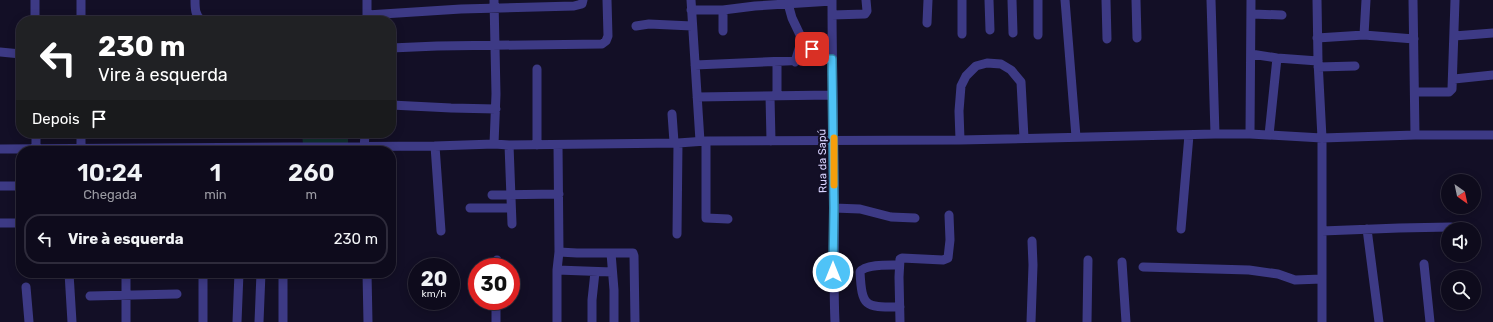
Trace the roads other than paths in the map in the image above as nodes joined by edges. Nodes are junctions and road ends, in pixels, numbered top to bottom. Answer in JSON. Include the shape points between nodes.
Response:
{"nodes":[{"id":1,"x":35,"y":0,"type":"edge"},
{"id":2,"x":81,"y":0,"type":"edge"},
{"id":3,"x":195,"y":0,"type":"edge"},
{"id":4,"x":367,"y":0,"type":"edge"},
{"id":5,"x":583,"y":0,"type":"edge"},
{"id":6,"x":607,"y":0,"type":"edge"},
{"id":7,"x":690,"y":0,"type":"edge"},
{"id":8,"x":832,"y":0,"type":"edge"},
{"id":9,"x":866,"y":0,"type":"edge"},
{"id":10,"x":928,"y":0,"type":"edge"},
{"id":11,"x":962,"y":0,"type":"edge"},
{"id":12,"x":989,"y":0,"type":"edge"},
{"id":13,"x":1012,"y":0,"type":"edge"},
{"id":14,"x":1038,"y":0,"type":"edge"},
{"id":15,"x":1065,"y":0,"type":"edge"},
{"id":16,"x":1106,"y":0,"type":"edge"},
{"id":17,"x":1136,"y":0,"type":"edge"},
{"id":18,"x":1211,"y":0,"type":"edge"},
{"id":19,"x":1252,"y":0,"type":"edge"},
{"id":20,"x":1317,"y":0,"type":"edge"},
{"id":21,"x":1366,"y":0,"type":"edge"},
{"id":22,"x":1413,"y":0,"type":"edge"},
{"id":23,"x":1455,"y":0,"type":"edge"},
{"id":24,"x":787,"y":2,"type":"edge"},
{"id":25,"x":755,"y":3,"type":"edge"},
{"id":26,"x":494,"y":4,"type":"edge"},
{"id":27,"x":691,"y":10,"type":"junction"},
{"id":28,"x":723,"y":10,"type":"junction"},
{"id":29,"x":1252,"y":14,"type":"junction"},
{"id":30,"x":832,"y":15,"type":"junction"},
{"id":31,"x":1282,"y":15,"type":"dead end"},
{"id":32,"x":35,"y":16,"type":"edge"},
{"id":33,"x":81,"y":16,"type":"edge"},
{"id":34,"x":198,"y":16,"type":"edge"},
{"id":35,"x":367,"y":16,"type":"edge"},
{"id":36,"x":388,"y":16,"type":"edge"},
{"id":37,"x":927,"y":23,"type":"dead end"},
{"id":38,"x":636,"y":26,"type":"dead end"},
{"id":39,"x":692,"y":26,"type":"junction"},
{"id":40,"x":990,"y":30,"type":"dead end"},
{"id":41,"x":723,"y":31,"type":"dead end"},
{"id":42,"x":1493,"y":32,"type":"edge"},
{"id":43,"x":1013,"y":33,"type":"dead end"},
{"id":44,"x":962,"y":34,"type":"dead end"},
{"id":45,"x":1038,"y":35,"type":"dead end"},
{"id":46,"x":1364,"y":35,"type":"junction"},
{"id":47,"x":1454,"y":36,"type":"junction"},
{"id":48,"x":1137,"y":38,"type":"dead end"},
{"id":49,"x":1317,"y":38,"type":"junction"},
{"id":50,"x":802,"y":39,"type":"junction"},
{"id":51,"x":1107,"y":39,"type":"dead end"},
{"id":52,"x":1414,"y":39,"type":"junction"},
{"id":53,"x":495,"y":45,"type":"junction"},
{"id":54,"x":396,"y":48,"type":"edge"},
{"id":55,"x":0,"y":52,"type":"edge"},
{"id":56,"x":16,"y":54,"type":"edge"},
{"id":57,"x":1251,"y":54,"type":"junction"},
{"id":58,"x":1277,"y":58,"type":"junction"},
{"id":59,"x":827,"y":59,"type":"junction"},
{"id":60,"x":777,"y":62,"type":"junction"},
{"id":61,"x":795,"y":62,"type":"junction"},
{"id":62,"x":1318,"y":64,"type":"junction"},
{"id":63,"x":696,"y":65,"type":"junction"},
{"id":64,"x":1355,"y":66,"type":"dead end"},
{"id":65,"x":538,"y":69,"type":"dead end"},
{"id":66,"x":1493,"y":75,"type":"edge"},
{"id":67,"x":1454,"y":79,"type":"junction"},
{"id":68,"x":1415,"y":92,"type":"junction"},
{"id":69,"x":832,"y":95,"type":"junction"},
{"id":70,"x":773,"y":96,"type":"junction"},
{"id":71,"x":697,"y":97,"type":"junction"},
{"id":72,"x":396,"y":105,"type":"edge"},
{"id":73,"x":496,"y":109,"type":"junction"},
{"id":74,"x":672,"y":114,"type":"dead end"},
{"id":75,"x":1215,"y":134,"type":"junction"},
{"id":76,"x":1250,"y":134,"type":"junction"},
{"id":77,"x":1189,"y":135,"type":"junction"},
{"id":78,"x":1269,"y":135,"type":"junction"},
{"id":79,"x":1415,"y":135,"type":"junction"},
{"id":80,"x":1493,"y":136,"type":"edge"},
{"id":81,"x":1076,"y":137,"type":"junction"},
{"id":82,"x":1024,"y":138,"type":"junction"},
{"id":83,"x":1322,"y":138,"type":"junction"},
{"id":84,"x":960,"y":140,"type":"junction"},
{"id":85,"x":703,"y":141,"type":"junction"},
{"id":86,"x":771,"y":141,"type":"junction"},
{"id":87,"x":834,"y":141,"type":"junction"},
{"id":88,"x":676,"y":143,"type":"junction"},
{"id":89,"x":494,"y":144,"type":"junction"},
{"id":90,"x":509,"y":145,"type":"junction"},
{"id":91,"x":537,"y":145,"type":"junction"},
{"id":92,"x":558,"y":145,"type":"junction"},
{"id":93,"x":434,"y":146,"type":"junction"},
{"id":94,"x":396,"y":148,"type":"edge"},
{"id":95,"x":0,"y":149,"type":"edge"},
{"id":96,"x":16,"y":149,"type":"edge"},
{"id":97,"x":0,"y":186,"type":"edge"},
{"id":98,"x":16,"y":186,"type":"edge"},
{"id":99,"x":511,"y":194,"type":"junction"},
{"id":100,"x":558,"y":194,"type":"junction"},
{"id":101,"x":492,"y":195,"type":"dead end"},
{"id":102,"x":470,"y":208,"type":"dead end"},
{"id":103,"x":511,"y":208,"type":"junction"},
{"id":104,"x":834,"y":208,"type":"junction"},
{"id":105,"x":949,"y":215,"type":"dead end"},
{"id":106,"x":915,"y":218,"type":"dead end"},
{"id":107,"x":728,"y":219,"type":"dead end"},
{"id":108,"x":0,"y":223,"type":"edge"},
{"id":109,"x":16,"y":223,"type":"edge"},
{"id":110,"x":512,"y":224,"type":"dead end"},
{"id":111,"x":1441,"y":227,"type":"edge"},
{"id":112,"x":1181,"y":229,"type":"dead end"},
{"id":113,"x":1367,"y":229,"type":"junction"},
{"id":114,"x":442,"y":231,"type":"dead end"},
{"id":115,"x":1322,"y":231,"type":"junction"},
{"id":116,"x":677,"y":234,"type":"dead end"},
{"id":117,"x":1032,"y":241,"type":"dead end"},
{"id":118,"x":559,"y":252,"type":"junction"},
{"id":119,"x":611,"y":252,"type":"junction"},
{"id":120,"x":1088,"y":260,"type":"dead end"},
{"id":121,"x":1122,"y":262,"type":"dead end"},
{"id":122,"x":899,"y":264,"type":"junction"},
{"id":123,"x":1424,"y":264,"type":"dead end"},
{"id":124,"x":1142,"y":267,"type":"dead end"},
{"id":125,"x":557,"y":270,"type":"junction"},
{"id":126,"x":595,"y":272,"type":"junction"},
{"id":127,"x":612,"y":272,"type":"junction"},
{"id":128,"x":69,"y":278,"type":"edge"},
{"id":129,"x":126,"y":278,"type":"edge"},
{"id":130,"x":203,"y":278,"type":"edge"},
{"id":131,"x":239,"y":278,"type":"edge"},
{"id":132,"x":261,"y":278,"type":"edge"},
{"id":133,"x":283,"y":278,"type":"edge"},
{"id":134,"x":367,"y":278,"type":"edge"},
{"id":135,"x":1322,"y":279,"type":"junction"},
{"id":136,"x":26,"y":287,"type":"dead end"},
{"id":137,"x":177,"y":294,"type":"dead end"},
{"id":138,"x":125,"y":295,"type":"junction"},
{"id":139,"x":90,"y":296,"type":"dead end"},
{"id":140,"x":900,"y":307,"type":"junction"},
{"id":141,"x":496,"y":310,"type":"edge"},
{"id":142,"x":29,"y":322,"type":"edge"},
{"id":143,"x":72,"y":322,"type":"edge"},
{"id":144,"x":126,"y":322,"type":"edge"},
{"id":145,"x":203,"y":322,"type":"edge"},
{"id":146,"x":237,"y":322,"type":"edge"},
{"id":147,"x":259,"y":322,"type":"edge"},
{"id":148,"x":283,"y":322,"type":"edge"},
{"id":149,"x":368,"y":322,"type":"edge"},
{"id":150,"x":496,"y":322,"type":"edge"},
{"id":151,"x":557,"y":322,"type":"edge"},
{"id":152,"x":592,"y":322,"type":"edge"},
{"id":153,"x":614,"y":322,"type":"edge"},
{"id":154,"x":635,"y":322,"type":"edge"},
{"id":155,"x":835,"y":322,"type":"edge"},
{"id":156,"x":900,"y":322,"type":"edge"},
{"id":157,"x":1031,"y":322,"type":"edge"},
{"id":158,"x":1087,"y":322,"type":"edge"},
{"id":159,"x":1126,"y":322,"type":"edge"},
{"id":160,"x":1322,"y":322,"type":"edge"},
{"id":161,"x":1379,"y":322,"type":"edge"},
{"id":162,"x":1430,"y":322,"type":"edge"}],
"edges":[{"from":1,"to":32,"type":"street"},
{"from":2,"to":33,"type":"street"},
{"from":3,"to":34,"type":"street"},
{"from":4,"to":35,"type":"street"},
{"from":5,"to":26,"type":"street","via":[[582,4],[574,6]]},
{"from":6,"to":53,"type":"street","via":[[608,36],[602,44]]},
{"from":7,"to":27,"type":"street"},
{"from":8,"to":24,"type":"street"},
{"from":8,"to":30,"type":"street","name":"Rua da Sapú"},
{"from":9,"to":30,"type":"street","via":[[865,14]]},
{"from":10,"to":37,"type":"street"},
{"from":11,"to":44,"type":"street"},
{"from":12,"to":40,"type":"street"},
{"from":13,"to":43,"type":"street"},
{"from":14,"to":45,"type":"street"},
{"from":15,"to":81,"type":"street"},
{"from":16,"to":51,"type":"street"},
{"from":17,"to":48,"type":"street"},
{"from":18,"to":75,"type":"street"},
{"from":19,"to":29,"type":"street"},
{"from":20,"to":49,"type":"street"},
{"from":21,"to":46,"type":"street"},
{"from":22,"to":52,"type":"street"},
{"from":23,"to":47,"type":"street"},
{"from":24,"to":25,"type":"street"},
{"from":24,"to":50,"type":"street"},
{"from":25,"to":28,"type":"street"},
{"from":26,"to":36,"type":"street"},
{"from":26,"to":53,"type":"street"},
{"from":27,"to":28,"type":"street"},
{"from":27,"to":39,"type":"street"},
{"from":28,"to":41,"type":"street"},
{"from":29,"to":31,"type":"street"},
{"from":29,"to":57,"type":"street"},
{"from":30,"to":59,"type":"street","name":"Rua da Sapú"},
{"from":38,"to":39,"type":"street"},
{"from":39,"to":63,"type":"street"},
{"from":42,"to":47,"type":"street"},
{"from":46,"to":49,"type":"street"},
{"from":46,"to":52,"type":"street"},
{"from":47,"to":67,"type":"street"},
{"from":49,"to":62,"type":"street"},
{"from":50,"to":59,"type":"street"},
{"from":50,"to":61,"type":"street"},
{"from":52,"to":68,"type":"street"},
{"from":53,"to":54,"type":"street"},
{"from":53,"to":73,"type":"street"},
{"from":55,"to":56,"type":"street"},
{"from":57,"to":58,"type":"street"},
{"from":57,"to":76,"type":"street"},
{"from":58,"to":62,"type":"street"},
{"from":58,"to":78,"type":"street"},
{"from":59,"to":61,"type":"street"},
{"from":59,"to":69,"type":"street","name":"Rua da Sapú"},
{"from":60,"to":61,"type":"street"},
{"from":60,"to":63,"type":"street"},
{"from":60,"to":70,"type":"street"},
{"from":62,"to":64,"type":"street"},
{"from":62,"to":83,"type":"street"},
{"from":63,"to":71,"type":"street"},
{"from":65,"to":91,"type":"street"},
{"from":66,"to":67,"type":"street"},
{"from":67,"to":68,"type":"street","via":[[1449,92]]},
{"from":68,"to":79,"type":"street"},
{"from":69,"to":70,"type":"street"},
{"from":69,"to":87,"type":"street","name":"Rua da Sapú"},
{"from":70,"to":71,"type":"street"},
{"from":70,"to":86,"type":"street"},
{"from":71,"to":85,"type":"street"},
{"from":72,"to":73,"type":"street"},
{"from":73,"to":89,"type":"street"},
{"from":74,"to":88,"type":"street"},
{"from":75,"to":76,"type":"street"},
{"from":75,"to":77,"type":"street"},
{"from":76,"to":78,"type":"street"},
{"from":77,"to":81,"type":"street"},
{"from":77,"to":112,"type":"street"},
{"from":78,"to":83,"type":"street"},
{"from":79,"to":80,"type":"street"},
{"from":79,"to":83,"type":"street"},
{"from":81,"to":82,"type":"street"},
{"from":82,"to":84,"type":"street"},
{"from":82,"to":84,"type":"street","via":[[1021,82],[1001,64],[987,63],[976,66],[961,86],[958,111]]},
{"from":83,"to":115,"type":"street"},
{"from":84,"to":87,"type":"street"},
{"from":85,"to":86,"type":"street"},
{"from":85,"to":88,"type":"street"},
{"from":85,"to":107,"type":"street","via":[[706,218]]},
{"from":86,"to":87,"type":"street"},
{"from":87,"to":104,"type":"street","name":"Rua da Sapú"},
{"from":88,"to":92,"type":"street"},
{"from":88,"to":116,"type":"street"},
{"from":89,"to":90,"type":"street"},
{"from":89,"to":93,"type":"street"},
{"from":90,"to":91,"type":"street"},
{"from":90,"to":99,"type":"street"},
{"from":91,"to":92,"type":"street"},
{"from":92,"to":100,"type":"street"},
{"from":93,"to":94,"type":"street"},
{"from":93,"to":114,"type":"street"},
{"from":95,"to":96,"type":"street"},
{"from":97,"to":98,"type":"street"},
{"from":99,"to":100,"type":"street"},
{"from":99,"to":101,"type":"street"},
{"from":99,"to":103,"type":"street"},
{"from":100,"to":118,"type":"street"},
{"from":102,"to":103,"type":"street"},
{"from":103,"to":110,"type":"street"},
{"from":104,"to":106,"type":"street","via":[[860,209],[891,217]]},
{"from":104,"to":155,"type":"street","name":"Rua da Sapú"},
{"from":105,"to":122,"type":"street","via":[[948,258],[902,258]]},
{"from":108,"to":109,"type":"street"},
{"from":111,"to":113,"type":"street"},
{"from":113,"to":115,"type":"street"},
{"from":113,"to":161,"type":"street"},
{"from":115,"to":135,"type":"street"},
{"from":117,"to":157,"type":"street"},
{"from":118,"to":119,"type":"street"},
{"from":118,"to":125,"type":"street"},
{"from":119,"to":127,"type":"street"},
{"from":119,"to":154,"type":"street","via":[[634,254]]},
{"from":120,"to":158,"type":"street"},
{"from":121,"to":159,"type":"street"},
{"from":122,"to":140,"type":"street"},
{"from":122,"to":140,"type":"street","via":[[863,268],[860,272],[861,290],[869,305]]},
{"from":123,"to":162,"type":"street"},
{"from":124,"to":135,"type":"street","via":[[1249,270],[1278,274],[1295,280]]},
{"from":125,"to":126,"type":"street"},
{"from":125,"to":151,"type":"street"},
{"from":126,"to":127,"type":"street"},
{"from":126,"to":152,"type":"street"},
{"from":127,"to":153,"type":"street"},
{"from":128,"to":143,"type":"street"},
{"from":129,"to":138,"type":"street"},
{"from":130,"to":145,"type":"street"},
{"from":131,"to":146,"type":"street"},
{"from":132,"to":147,"type":"street"},
{"from":133,"to":148,"type":"street"},
{"from":134,"to":149,"type":"street"},
{"from":135,"to":160,"type":"street"},
{"from":136,"to":142,"type":"street"},
{"from":137,"to":138,"type":"street"},
{"from":138,"to":139,"type":"street"},
{"from":138,"to":144,"type":"street"},
{"from":140,"to":156,"type":"street"},
{"from":141,"to":150,"type":"street"}]}
